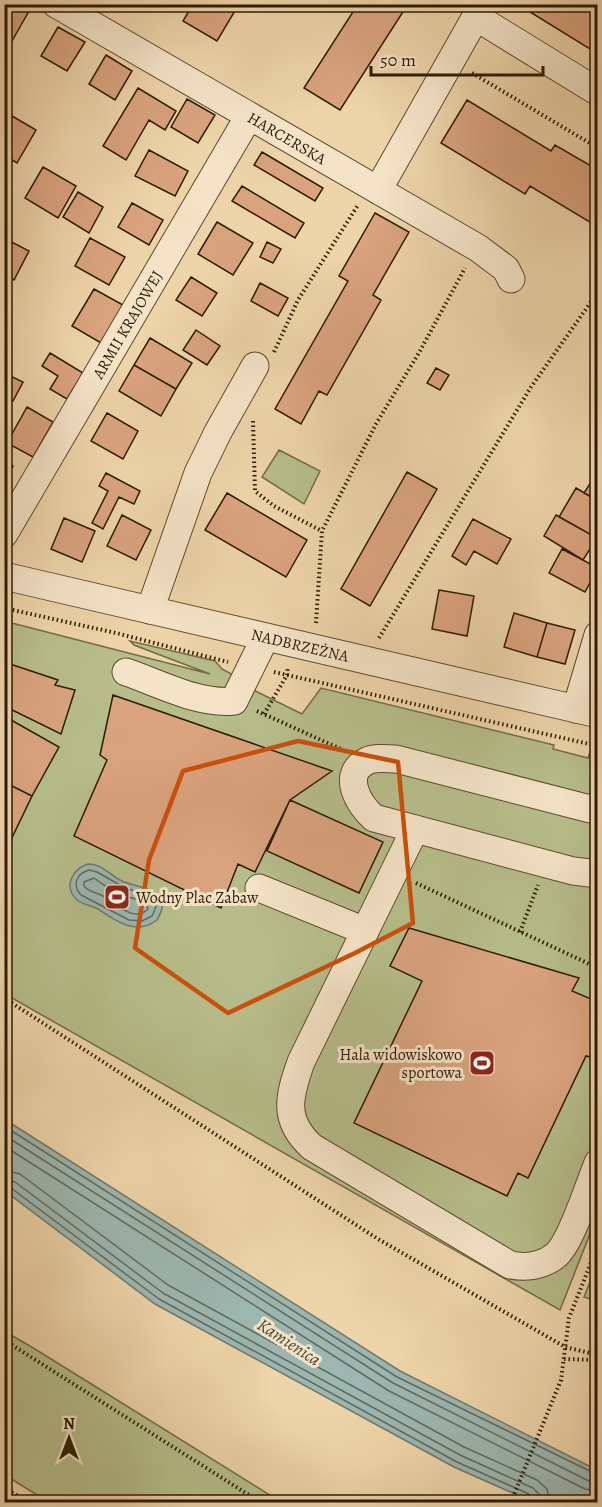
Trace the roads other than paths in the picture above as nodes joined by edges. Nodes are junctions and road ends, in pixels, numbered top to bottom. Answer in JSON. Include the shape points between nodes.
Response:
{"nodes":[{"id":1,"x":56,"y":4,"type":"edge"},
{"id":2,"x":479,"y":11,"type":"edge"},
{"id":3,"x":597,"y":92,"type":"edge"},
{"id":4,"x":249,"y":116,"type":"junction"},
{"id":5,"x":368,"y":196,"type":"junction"},
{"id":6,"x":511,"y":279,"type":"dead end"},
{"id":7,"x":264,"y":361,"type":"road end"},
{"id":8,"x":4,"y":534,"type":"edge"},
{"id":9,"x":4,"y":576,"type":"edge"},
{"id":10,"x":150,"y":610,"type":"junction"},
{"id":11,"x":597,"y":635,"type":"edge"},
{"id":12,"x":266,"y":638,"type":"junction"},
{"id":13,"x":126,"y":672,"type":"dead end"},
{"id":14,"x":587,"y":711,"type":"edge"},
{"id":15,"x":597,"y":811,"type":"edge"},
{"id":16,"x":415,"y":829,"type":"junction"},
{"id":17,"x":597,"y":874,"type":"edge"},
{"id":18,"x":260,"y":888,"type":"dead end"},
{"id":19,"x":365,"y":931,"type":"junction"},
{"id":20,"x":597,"y":1163,"type":"edge"}],
"edges":[{"from":1,"to":4,"type":"street","name":"HARCERSKA"},
{"from":2,"to":3,"type":"street"},
{"from":2,"to":5,"type":"street"},
{"from":4,"to":5,"type":"street","name":"HARCERSKA"},
{"from":4,"to":8,"type":"street","name":"ARMII KRAJOWEJ"},
{"from":5,"to":6,"type":"street","name":"HARCERSKA","via":[[478,248],[506,269]]},
{"from":7,"to":10,"type":"street","via":[[218,432],[198,473]]},
{"from":9,"to":10,"type":"street","name":"NADBRZEŻNA"},
{"from":10,"to":12,"type":"street","name":"NADBRZEŻNA"},
{"from":11,"to":14,"type":"street"},
{"from":12,"to":13,"type":"street","via":[[234,701],[205,699]]},
{"from":12,"to":14,"type":"street","name":"NADBRZEŻNA"},
{"from":15,"to":16,"type":"street","via":[[396,759],[367,761],[357,770],[353,784],[361,807],[374,818]]},
{"from":16,"to":17,"type":"street"},
{"from":16,"to":19,"type":"street"},
{"from":18,"to":19,"type":"street"},
{"from":19,"to":20,"type":"street","via":[[295,1078],[290,1110],[301,1137],[510,1265],[524,1267],[555,1256],[566,1243]]}]}
